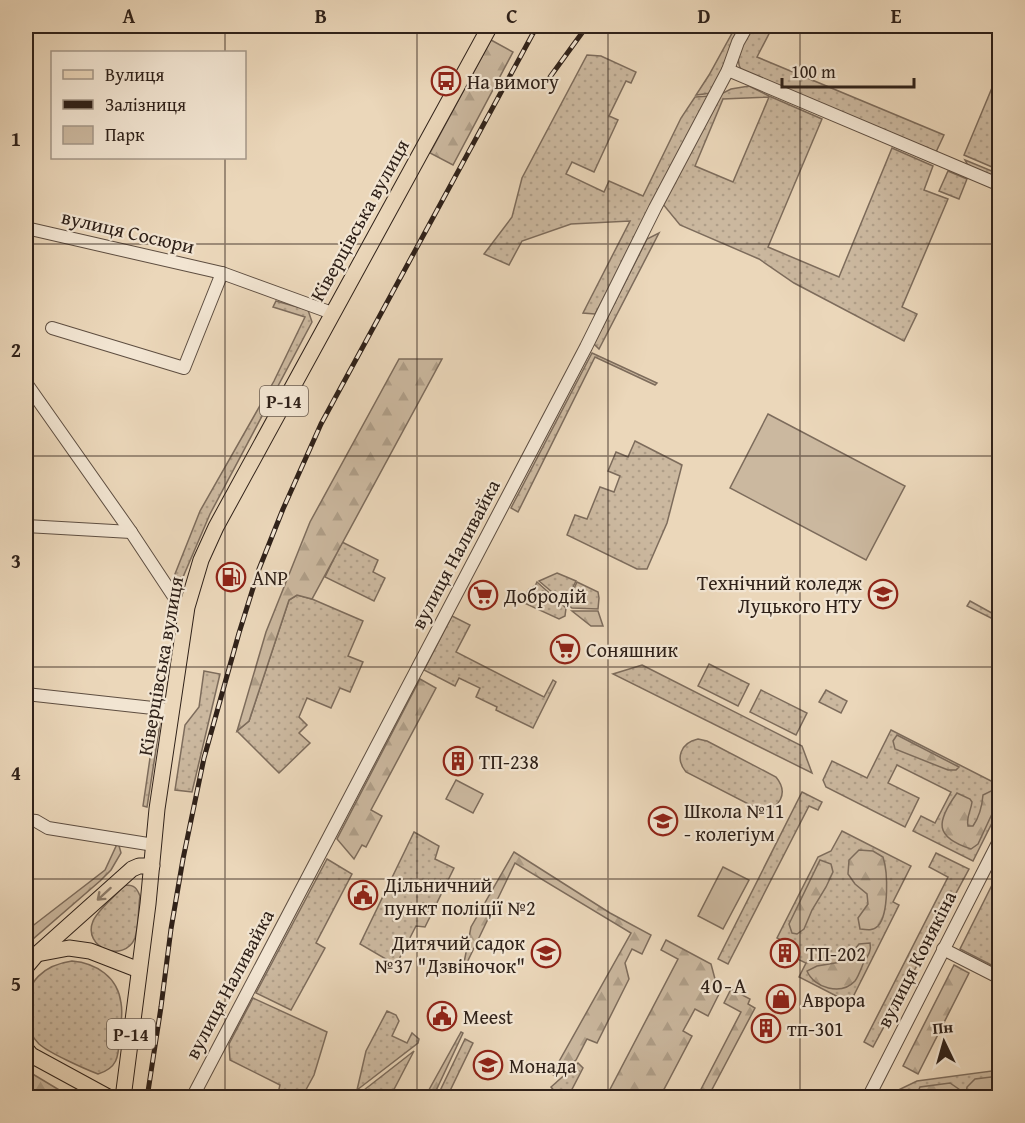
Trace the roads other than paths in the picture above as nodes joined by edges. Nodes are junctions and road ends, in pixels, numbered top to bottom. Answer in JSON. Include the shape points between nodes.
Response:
{"nodes":[{"id":1,"x":490,"y":26,"type":"edge"},
{"id":2,"x":747,"y":26,"type":"edge"},
{"id":3,"x":728,"y":70,"type":"junction"},
{"id":4,"x":999,"y":185,"type":"edge"},
{"id":5,"x":26,"y":228,"type":"edge"},
{"id":6,"x":222,"y":273,"type":"junction"},
{"id":7,"x":332,"y":313,"type":"junction"},
{"id":8,"x":52,"y":328,"type":"dead end"},
{"id":9,"x":26,"y":383,"type":"edge"},
{"id":10,"x":26,"y":526,"type":"edge"},
{"id":11,"x":131,"y":532,"type":"junction"},
{"id":12,"x":187,"y":607,"type":"junction"},
{"id":13,"x":26,"y":694,"type":"edge"},
{"id":14,"x":171,"y":710,"type":"junction"},
{"id":15,"x":26,"y":820,"type":"edge"},
{"id":16,"x":999,"y":839,"type":"edge"},
{"id":17,"x":154,"y":845,"type":"junction"},
{"id":18,"x":152,"y":866,"type":"junction"},
{"id":19,"x":943,"y":949,"type":"junction"},
{"id":20,"x":37,"y":954,"type":"junction"},
{"id":21,"x":26,"y":967,"type":"edge"},
{"id":22,"x":139,"y":970,"type":"junction"},
{"id":23,"x":999,"y":978,"type":"edge"},
{"id":24,"x":26,"y":1049,"type":"edge"},
{"id":25,"x":110,"y":1098,"type":"edge"},
{"id":26,"x":123,"y":1098,"type":"edge"},
{"id":27,"x":192,"y":1098,"type":"edge"},
{"id":28,"x":868,"y":1098,"type":"edge"}],
"edges":[{"from":1,"to":7,"type":"main road","name":"Ківерцівська вулиця","number":"Р-14"},
{"from":2,"to":3,"type":"street","name":"вулиця Наливайка"},
{"from":3,"to":4,"type":"street"},
{"from":3,"to":27,"type":"street","name":"вулиця Наливайка"},
{"from":5,"to":6,"type":"street","name":"вулиця Сосюри"},
{"from":6,"to":7,"type":"street","name":"вулиця Сосюри"},
{"from":6,"to":8,"type":"street","via":[[184,368]]},
{"from":7,"to":12,"type":"main road","name":"Ківерцівська вулиця","number":"Р-14","via":[[216,527]]},
{"from":9,"to":11,"type":"street"},
{"from":10,"to":11,"type":"street"},
{"from":11,"to":12,"type":"street","via":[[178,603]]},
{"from":12,"to":14,"type":"main road","name":"Ківерцівська вулиця","number":"Р-14"},
{"from":13,"to":14,"type":"street"},
{"from":14,"to":17,"type":"main road","name":"Ківерцівська вулиця","number":"Р-14"},
{"from":15,"to":17,"type":"street","via":[[48,828]]},
{"from":16,"to":19,"type":"street","name":"вулиця Конякіна"},
{"from":17,"to":18,"type":"main road","name":"Ківерцівська вулиця","number":"Р-14"},
{"from":18,"to":20,"type":"main road","one_way":true,"via":[[132,869]]},
{"from":18,"to":22,"type":"main road","name":"Ківерцівська вулиця","number":"Р-14"},
{"from":19,"to":23,"type":"street"},
{"from":19,"to":28,"type":"street","name":"вулиця Конякіна"},
{"from":20,"to":21,"type":"main road"},
{"from":20,"to":22,"type":"main road","via":[[69,948],[90,951]]},
{"from":22,"to":26,"type":"main road","name":"Ківерцівська вулиця","number":"Р-14"},
{"from":24,"to":25,"type":"main road","via":[[31,1056]]}]}
